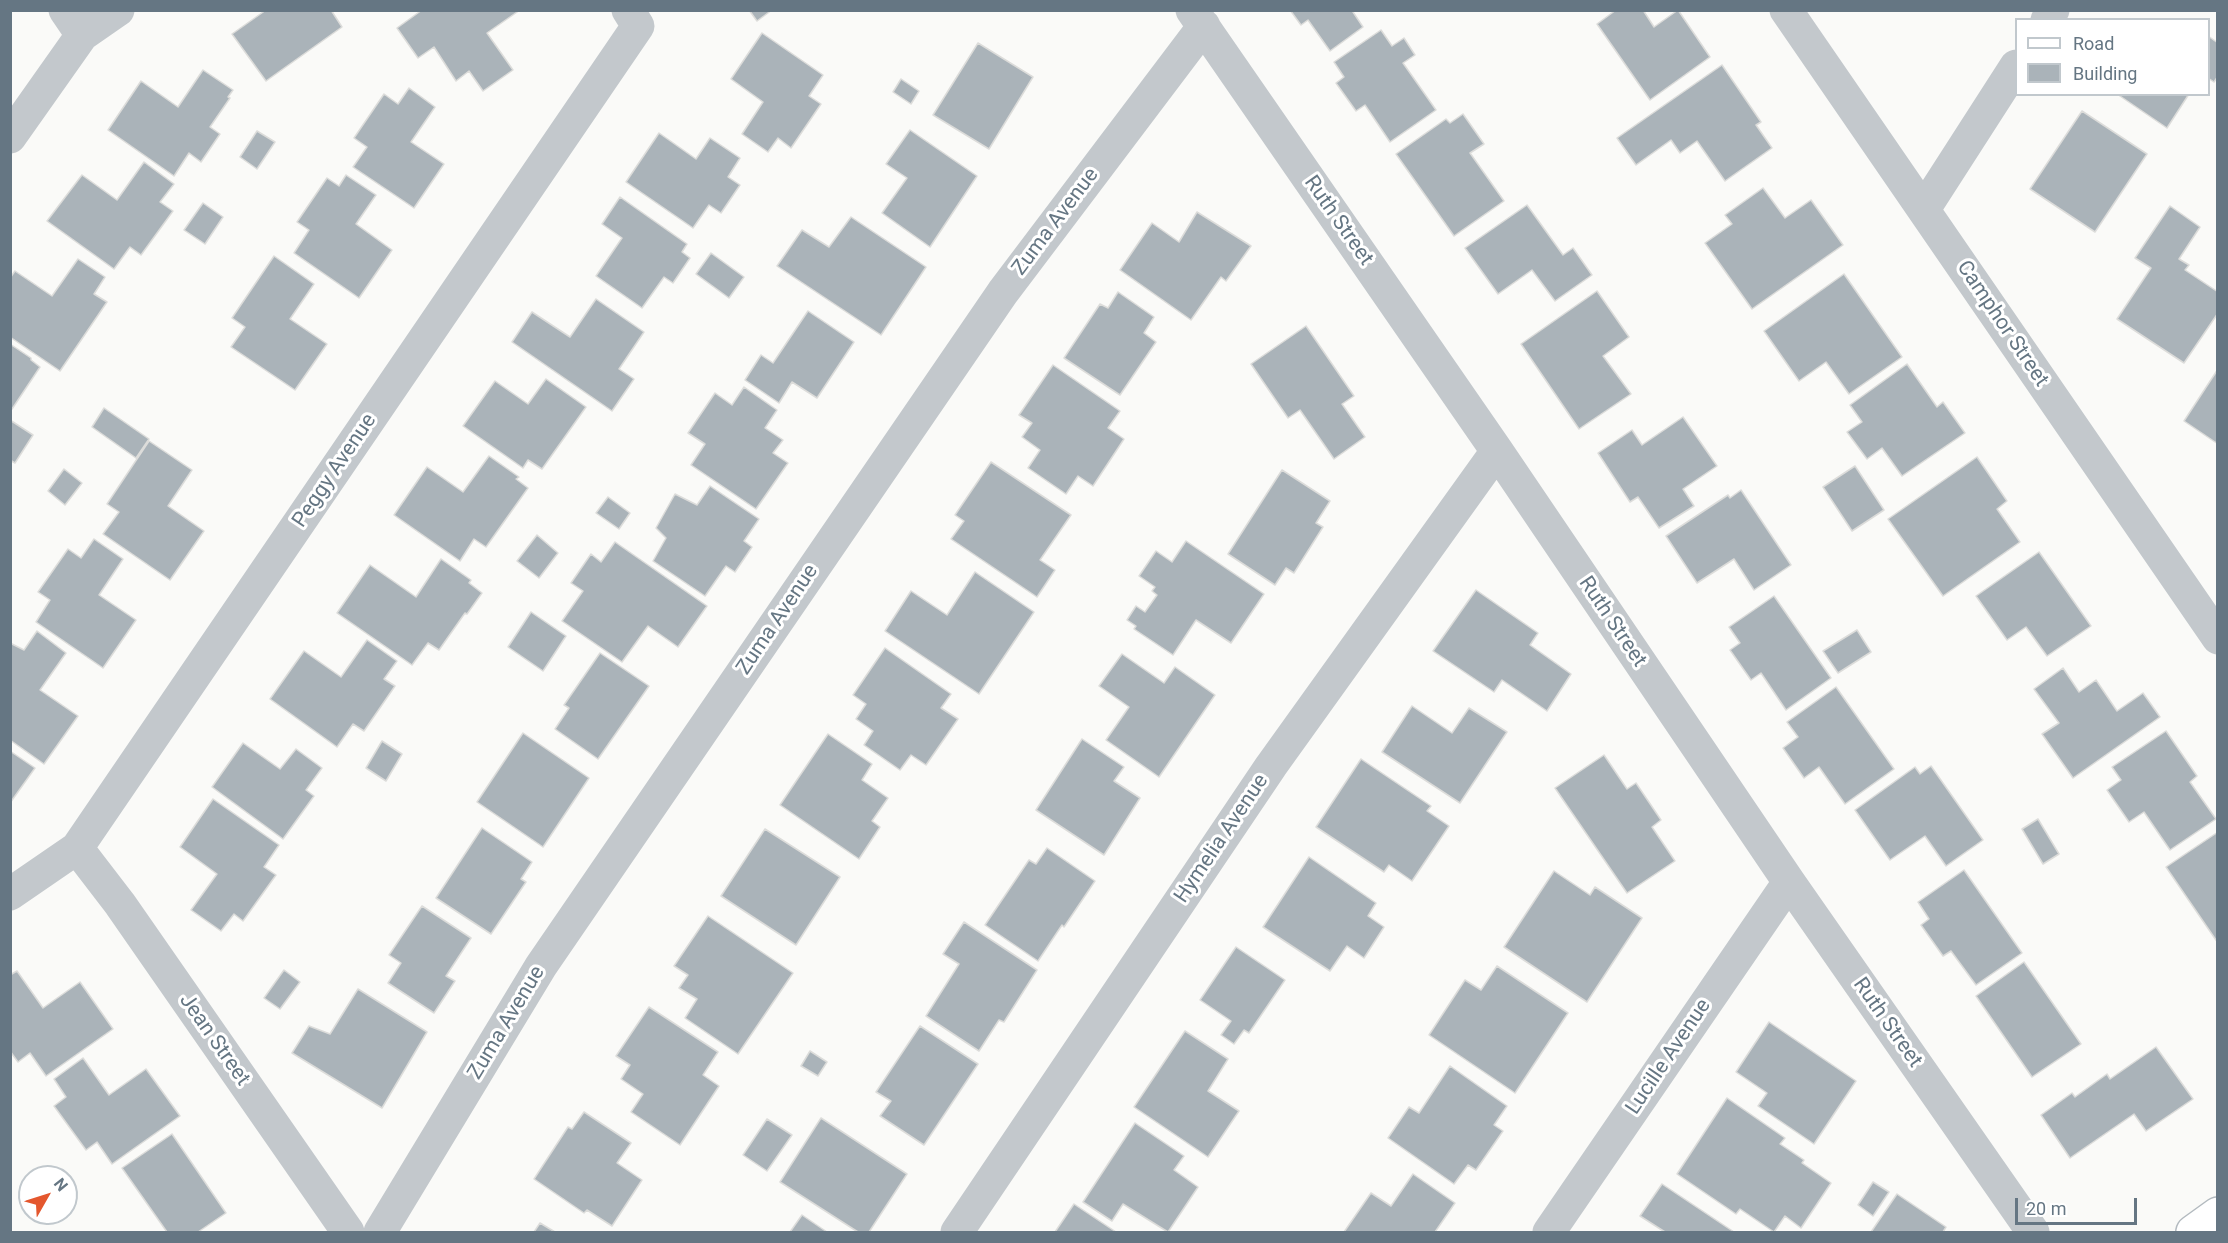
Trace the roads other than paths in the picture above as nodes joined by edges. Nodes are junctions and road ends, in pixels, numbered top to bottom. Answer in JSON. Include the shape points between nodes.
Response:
{"nodes":[{"id":1,"x":118,"y":10,"type":"edge"},
{"id":2,"x":1786,"y":10,"type":"edge"},
{"id":3,"x":633,"y":18,"type":"edge"},
{"id":4,"x":1198,"y":18,"type":"edge"},
{"id":5,"x":73,"y":23,"type":"edge"},
{"id":6,"x":2015,"y":68,"type":"edge"},
{"id":7,"x":10,"y":137,"type":"edge"},
{"id":8,"x":1924,"y":209,"type":"junction"},
{"id":9,"x":1497,"y":451,"type":"junction"},
{"id":10,"x":2216,"y":631,"type":"edge"},
{"id":11,"x":77,"y":848,"type":"junction"},
{"id":12,"x":1789,"y":882,"type":"junction"},
{"id":13,"x":10,"y":894,"type":"edge"},
{"id":14,"x":2217,"y":1214,"type":"edge"},
{"id":15,"x":348,"y":1233,"type":"edge"},
{"id":16,"x":380,"y":1233,"type":"edge"},
{"id":17,"x":957,"y":1233,"type":"edge"},
{"id":18,"x":1550,"y":1233,"type":"edge"},
{"id":19,"x":2032,"y":1233,"type":"edge"},
{"id":20,"x":2193,"y":1233,"type":"edge"}],
"edges":[{"from":1,"to":5,"type":"street"},
{"from":2,"to":8,"type":"street","name":"Camphor Street"},
{"from":3,"to":11,"type":"street","name":"Peggy Avenue"},
{"from":4,"to":9,"type":"street","name":"Ruth Street"},
{"from":4,"to":16,"type":"street","name":"Zuma Avenue","via":[[1004,292],[548,956]]},
{"from":5,"to":7,"type":"street"},
{"from":6,"to":8,"type":"street"},
{"from":8,"to":10,"type":"street","name":"Camphor Street"},
{"from":9,"to":12,"type":"street","name":"Ruth Street"},
{"from":9,"to":17,"type":"street","name":"Hymelia Avenue","via":[[1271,766]]},
{"from":11,"to":13,"type":"street","name":"Peggy Avenue"},
{"from":11,"to":15,"type":"street","name":"Jean Street"},
{"from":12,"to":18,"type":"street","name":"Lucille Avenue"},
{"from":12,"to":19,"type":"street","name":"Ruth Street"},
{"from":14,"to":20,"type":"street"}]}
